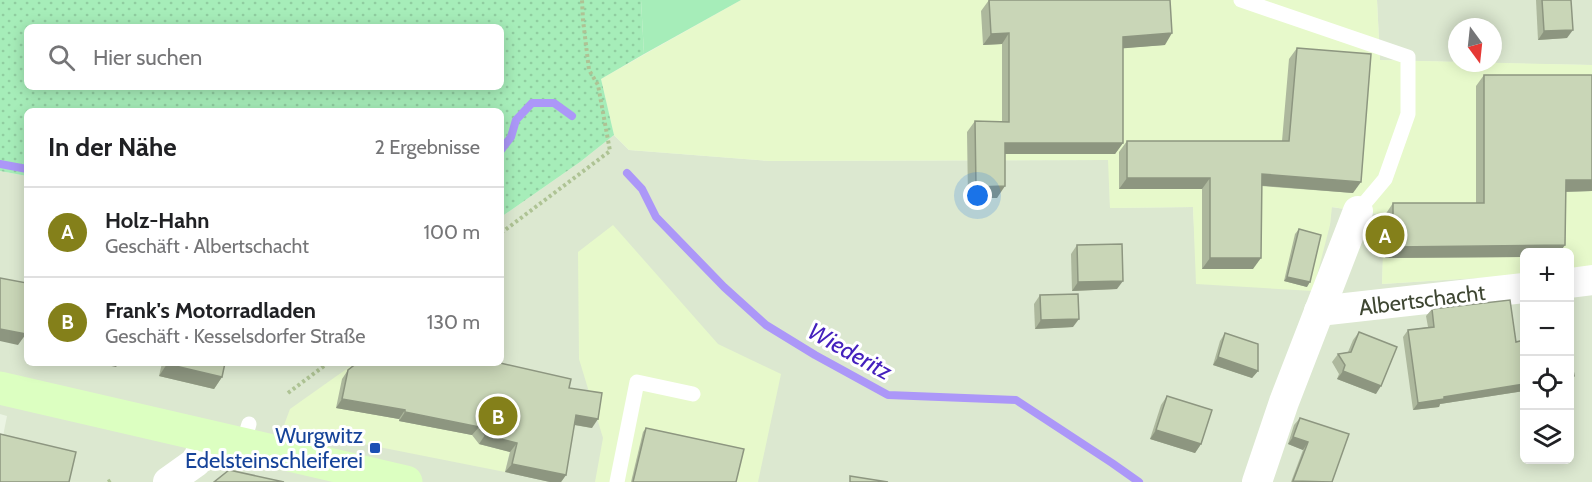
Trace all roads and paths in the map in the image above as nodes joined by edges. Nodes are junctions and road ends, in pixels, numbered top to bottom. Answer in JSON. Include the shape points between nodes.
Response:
{"nodes":[{"id":1,"x":582,"y":0,"type":"edge"},
{"id":2,"x":1241,"y":0,"type":"edge"},
{"id":3,"x":1358,"y":211,"type":"joint"},
{"id":4,"x":504,"y":231,"type":"edge"},
{"id":5,"x":1592,"y":280,"type":"edge"},
{"id":6,"x":1574,"y":282,"type":"edge"},
{"id":7,"x":1520,"y":288,"type":"edge"},
{"id":8,"x":1319,"y":311,"type":"junction"},
{"id":9,"x":324,"y":366,"type":"edge"},
{"id":10,"x":0,"y":388,"type":"edge"},
{"id":11,"x":288,"y":393,"type":"dead end"},
{"id":12,"x":693,"y":394,"type":"dead end"},
{"id":13,"x":204,"y":435,"type":"junction"},
{"id":14,"x":113,"y":479,"type":"dead end"},
{"id":15,"x":108,"y":482,"type":"edge"},
{"id":16,"x":168,"y":482,"type":"edge"},
{"id":17,"x":406,"y":482,"type":"edge"},
{"id":18,"x":617,"y":482,"type":"edge"},
{"id":19,"x":1257,"y":482,"type":"edge"}],
"edges":[{"from":1,"to":4,"type":"path","via":[[589,70],[598,85],[610,151]]},
{"from":2,"to":3,"type":"lane","via":[[1408,57],[1408,114],[1385,179]]},
{"from":3,"to":8,"type":"street","name":"Albertschacht"},
{"from":5,"to":6,"type":"street"},
{"from":7,"to":8,"type":"street","name":"Albertschacht"},
{"from":8,"to":19,"type":"street","name":"Albertschacht"},
{"from":9,"to":11,"type":"path"},
{"from":10,"to":13,"type":"main road"},
{"from":12,"to":18,"type":"lane","via":[[637,382]]},
{"from":13,"to":16,"type":"street","via":[[196,462]]},
{"from":13,"to":17,"type":"main road","via":[[246,434]]},
{"from":14,"to":15,"type":"path"}]}
